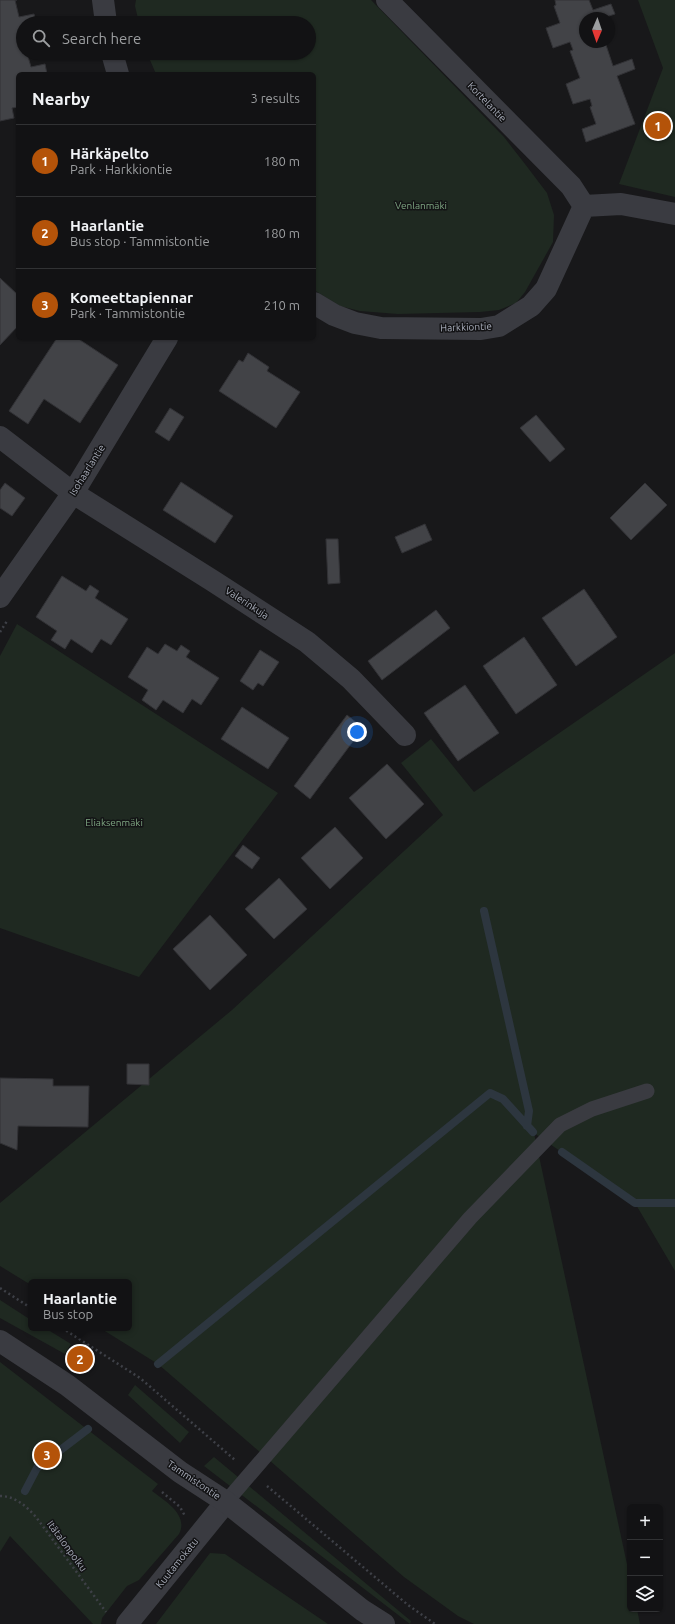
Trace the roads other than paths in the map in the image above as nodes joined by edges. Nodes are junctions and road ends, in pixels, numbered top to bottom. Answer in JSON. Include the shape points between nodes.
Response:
{"nodes":[{"id":1,"x":103,"y":0,"type":"edge"},
{"id":2,"x":388,"y":0,"type":"edge"},
{"id":3,"x":105,"y":16,"type":"edge"},
{"id":4,"x":114,"y":60,"type":"edge"},
{"id":5,"x":117,"y":72,"type":"edge"},
{"id":6,"x":584,"y":206,"type":"junction"},
{"id":7,"x":675,"y":214,"type":"edge"},
{"id":8,"x":316,"y":304,"type":"edge"},
{"id":9,"x":166,"y":340,"type":"edge"},
{"id":10,"x":0,"y":437,"type":"edge"},
{"id":11,"x":73,"y":493,"type":"junction"},
{"id":12,"x":0,"y":597,"type":"edge"},
{"id":13,"x":405,"y":735,"type":"dead end"},
{"id":14,"x":647,"y":1091,"type":"dead end"},
{"id":15,"x":0,"y":1341,"type":"edge"},
{"id":16,"x":226,"y":1502,"type":"junction"},
{"id":17,"x":127,"y":1624,"type":"edge"},
{"id":18,"x":384,"y":1624,"type":"edge"}],
"edges":[{"from":1,"to":3,"type":"street"},
{"from":2,"to":6,"type":"street","name":"Kortelantie","via":[[570,186]]},
{"from":4,"to":5,"type":"street"},
{"from":6,"to":7,"type":"street","via":[[622,204]]},
{"from":6,"to":8,"type":"street","name":"Harkkiontie","via":[[546,289],[531,306],[499,326],[482,329],[381,328],[355,323]]},
{"from":9,"to":11,"type":"street","name":"Isohaarlantie"},
{"from":10,"to":11,"type":"street","name":"Valerinkuja"},
{"from":11,"to":12,"type":"street","name":"Isohaarlantie"},
{"from":11,"to":13,"type":"street","name":"Valerinkuja","via":[[307,642],[351,679]]},
{"from":14,"to":16,"type":"lane","via":[[592,1109],[560,1125],[470,1218]]},
{"from":15,"to":16,"type":"street","name":"Tammistontie","via":[[67,1385],[180,1472]]},
{"from":16,"to":17,"type":"street","name":"Kuutamokatu"},
{"from":16,"to":18,"type":"street","name":"Tammistontie","via":[[362,1610]]}]}
